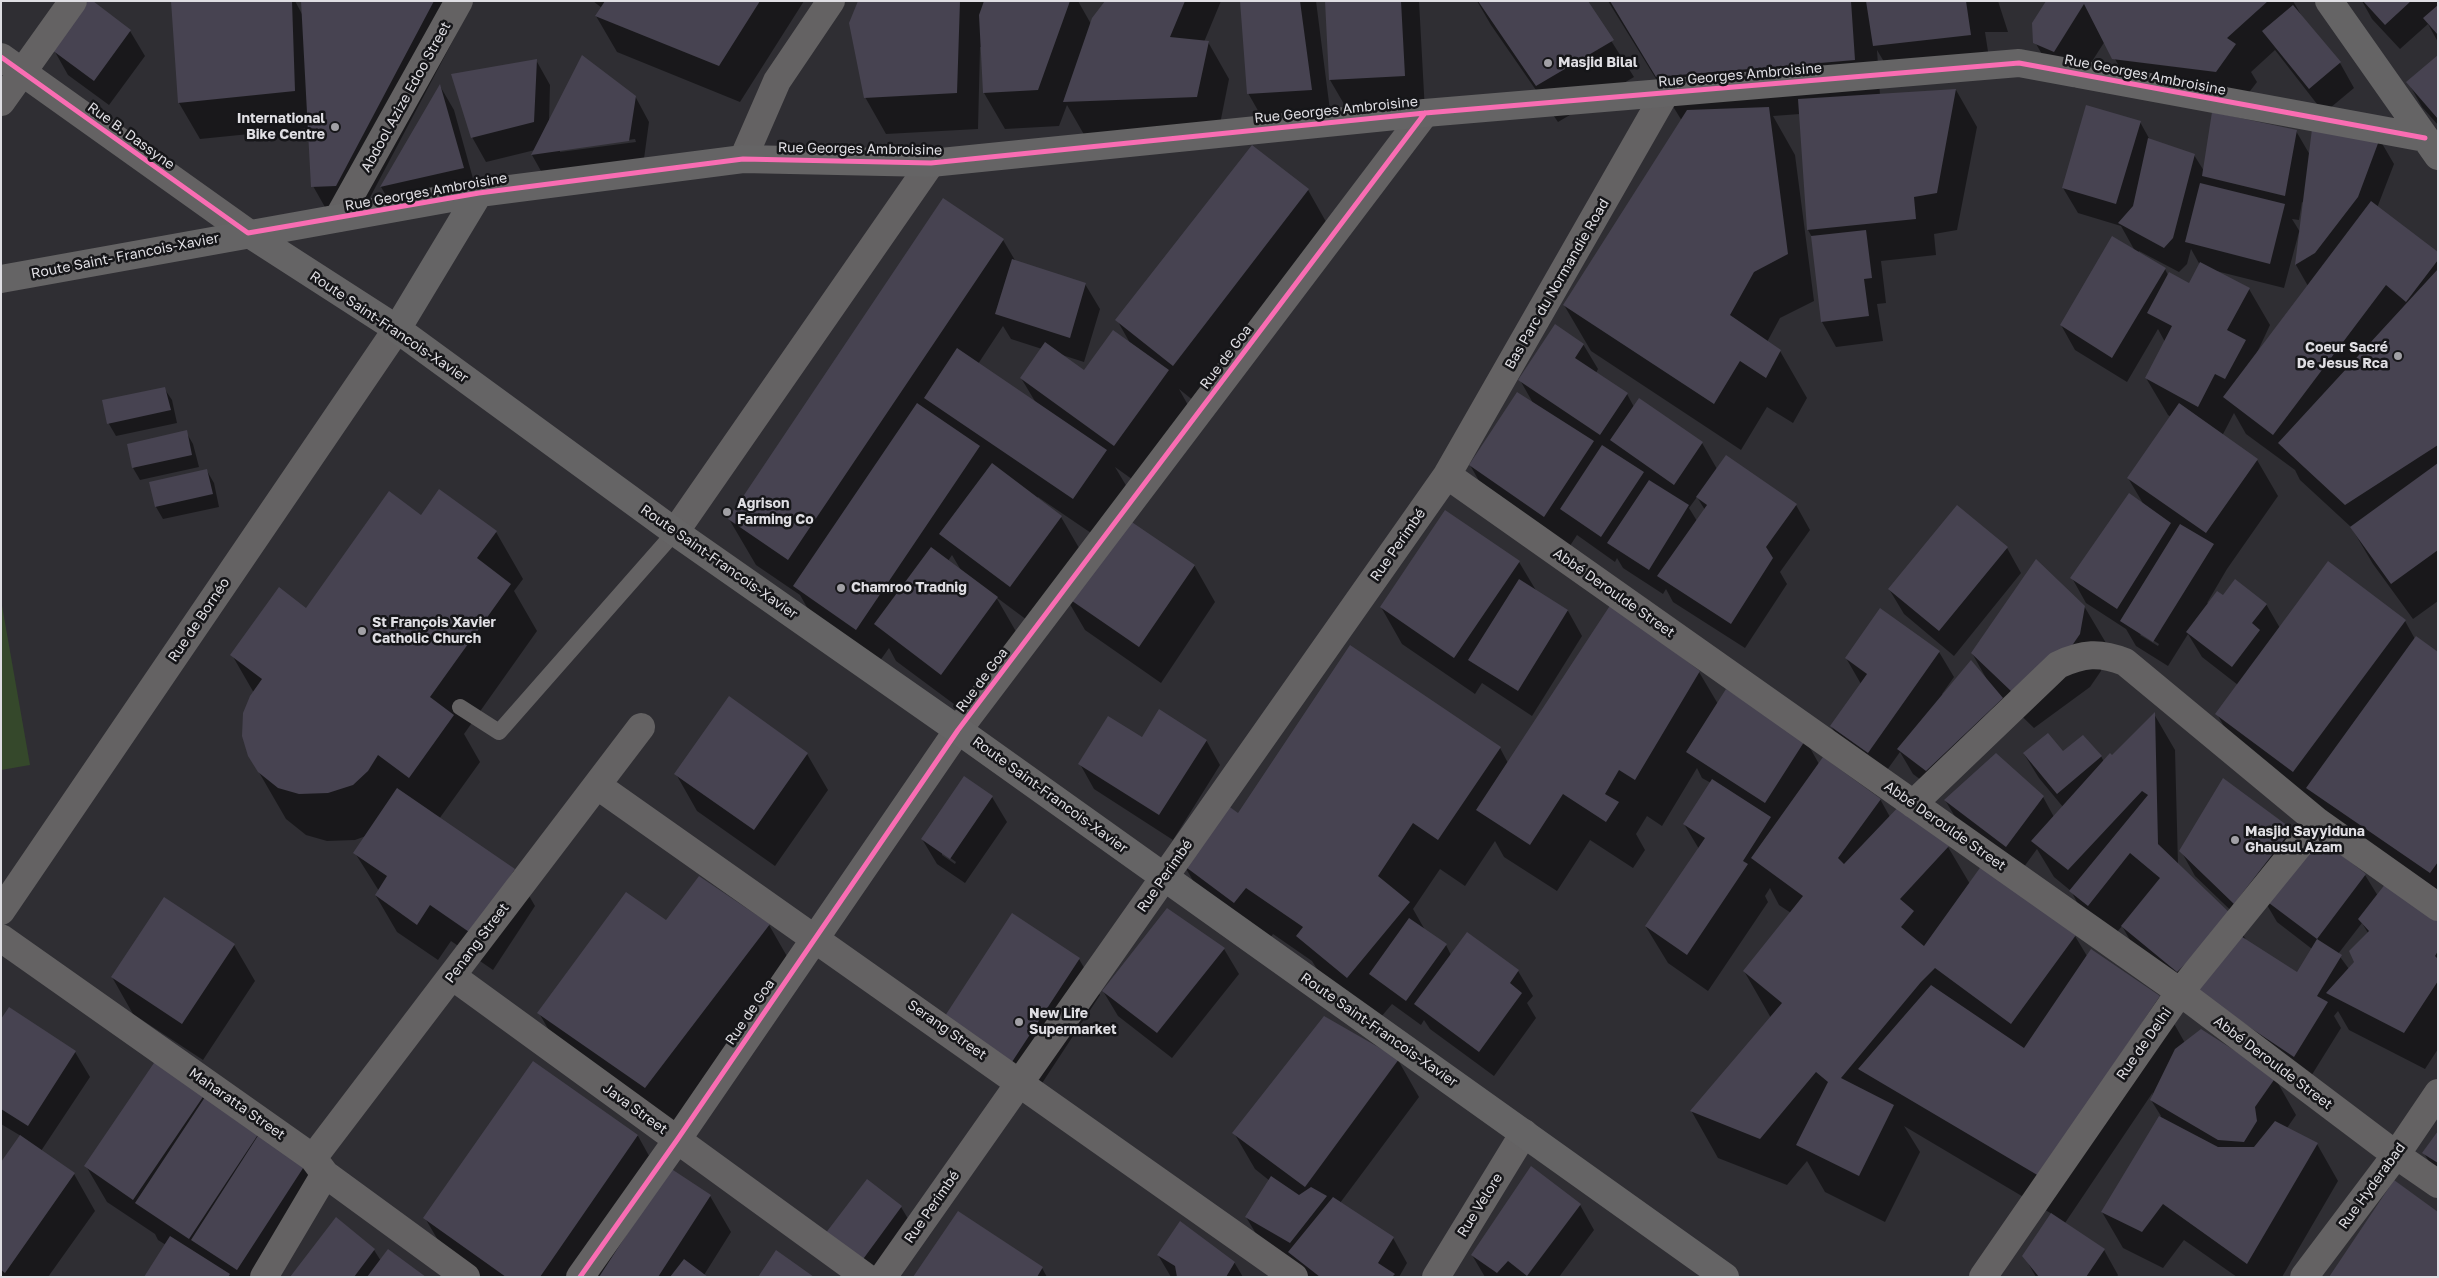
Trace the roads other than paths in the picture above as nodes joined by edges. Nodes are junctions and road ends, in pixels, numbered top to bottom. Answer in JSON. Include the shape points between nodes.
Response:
{"nodes":[{"id":1,"x":73,"y":1,"type":"edge"},
{"id":2,"x":460,"y":1,"type":"edge"},
{"id":3,"x":831,"y":1,"type":"edge"},
{"id":4,"x":2329,"y":1,"type":"edge"},
{"id":5,"x":12,"y":64,"type":"edge"},
{"id":6,"x":1666,"y":92,"type":"junction"},
{"id":7,"x":1,"y":102,"type":"edge"},
{"id":8,"x":1425,"y":113,"type":"junction"},
{"id":9,"x":2432,"y":147,"type":"edge"},
{"id":10,"x":743,"y":159,"type":"junction"},
{"id":11,"x":931,"y":163,"type":"junction"},
{"id":12,"x":479,"y":192,"type":"junction"},
{"id":13,"x":338,"y":218,"type":"junction"},
{"id":14,"x":248,"y":233,"type":"junction"},
{"id":15,"x":1,"y":279,"type":"edge"},
{"id":16,"x":397,"y":329,"type":"junction"},
{"id":17,"x":1447,"y":475,"type":"junction"},
{"id":18,"x":675,"y":532,"type":"junction"},
{"id":19,"x":460,"y":707,"type":"dead end"},
{"id":20,"x":641,"y":727,"type":"dead end"},
{"id":21,"x":958,"y":730,"type":"junction"},
{"id":22,"x":598,"y":786,"type":"junction"},
{"id":23,"x":1913,"y":804,"type":"junction"},
{"id":24,"x":2318,"y":822,"type":"junction"},
{"id":25,"x":1164,"y":877,"type":"junction"},
{"id":26,"x":2438,"y":907,"type":"edge"},
{"id":27,"x":1,"y":911,"type":"edge"},
{"id":28,"x":1,"y":938,"type":"edge"},
{"id":29,"x":814,"y":938,"type":"junction"},
{"id":30,"x":452,"y":976,"type":"junction"},
{"id":31,"x":2180,"y":992,"type":"junction"},
{"id":32,"x":1020,"y":1082,"type":"junction"},
{"id":33,"x":2438,"y":1093,"type":"edge"},
{"id":34,"x":1524,"y":1133,"type":"junction"},
{"id":35,"x":677,"y":1140,"type":"junction"},
{"id":36,"x":2396,"y":1155,"type":"junction"},
{"id":37,"x":319,"y":1166,"type":"junction"},
{"id":38,"x":2438,"y":1184,"type":"edge"},
{"id":39,"x":264,"y":1277,"type":"edge"},
{"id":40,"x":466,"y":1277,"type":"edge"},
{"id":41,"x":580,"y":1277,"type":"edge"},
{"id":42,"x":866,"y":1277,"type":"edge"},
{"id":43,"x":883,"y":1277,"type":"edge"},
{"id":44,"x":1294,"y":1277,"type":"edge"},
{"id":45,"x":1436,"y":1277,"type":"edge"},
{"id":46,"x":1725,"y":1277,"type":"edge"},
{"id":47,"x":1983,"y":1277,"type":"edge"},
{"id":48,"x":2304,"y":1277,"type":"edge"}],
"edges":[{"from":1,"to":5,"type":"street"},
{"from":2,"to":13,"type":"street","name":"Abdool Azize Edoo Street"},
{"from":3,"to":10,"type":"street","via":[[777,80]]},
{"from":4,"to":9,"type":"street"},
{"from":5,"to":7,"type":"street"},
{"from":5,"to":14,"type":"street","name":"Rue B. Dassyne"},
{"from":6,"to":8,"type":"street","name":"Rue Georges Ambroisine"},
{"from":6,"to":9,"type":"street","name":"Rue Georges Ambroisine","via":[[2019,63]]},
{"from":6,"to":17,"type":"street","name":"Bas Parc du Normandie Road"},
{"from":8,"to":11,"type":"street","name":"Rue Georges Ambroisine"},
{"from":8,"to":21,"type":"street","name":"Rue de Goa"},
{"from":10,"to":11,"type":"street","name":"Rue Georges Ambroisine"},
{"from":10,"to":12,"type":"street","name":"Rue Georges Ambroisine"},
{"from":11,"to":18,"type":"street"},
{"from":12,"to":13,"type":"street","name":"Rue Georges Ambroisine"},
{"from":12,"to":16,"type":"street"},
{"from":13,"to":14,"type":"street","name":"Rue Georges Ambroisine"},
{"from":14,"to":15,"type":"street","name":"Route Saint- Francois-Xavier"},
{"from":14,"to":16,"type":"street","name":"Route Saint-Francois-Xavier"},
{"from":16,"to":18,"type":"street","name":"Route Saint-Francois-Xavier"},
{"from":16,"to":27,"type":"street","name":"Rue de Bornéo"},
{"from":17,"to":23,"type":"street","name":"Abbé Deroulde Street"},
{"from":17,"to":25,"type":"street","name":"Rue Perimbé"},
{"from":18,"to":19,"type":"lane","via":[[499,732]]},
{"from":18,"to":21,"type":"street","name":"Route Saint-Francois-Xavier"},
{"from":20,"to":22,"type":"street","name":"Penang Street"},
{"from":21,"to":25,"type":"street","name":"Route Saint-Francois-Xavier"},
{"from":21,"to":29,"type":"street","name":"Rue de Goa"},
{"from":22,"to":29,"type":"street","name":"Serang Street"},
{"from":22,"to":30,"type":"street","name":"Penang Street"},
{"from":23,"to":24,"type":"street","via":[[2058,665],[2074,657],[2091,654],[2108,655],[2125,662]]},
{"from":23,"to":31,"type":"street","name":"Abbé Deroulde Street"},
{"from":24,"to":26,"type":"street"},
{"from":24,"to":31,"type":"street","name":"Rue de Delhi"},
{"from":25,"to":32,"type":"street","name":"Rue Perimbé"},
{"from":25,"to":34,"type":"street","name":"Route Saint-Francois-Xavier"},
{"from":28,"to":37,"type":"street","name":"Maharatta Street"},
{"from":29,"to":32,"type":"street","name":"Serang Street"},
{"from":29,"to":35,"type":"street","name":"Rue de Goa"},
{"from":30,"to":35,"type":"street","name":"Java Street"},
{"from":30,"to":37,"type":"street","name":"Penang Street"},
{"from":31,"to":36,"type":"street","name":"Abbé Deroulde Street"},
{"from":31,"to":47,"type":"street","name":"Rue de Delhi"},
{"from":32,"to":43,"type":"street","name":"Rue Perimbé"},
{"from":32,"to":44,"type":"street","name":"Serang Street"},
{"from":33,"to":36,"type":"street","name":"Rue Hyderabad"},
{"from":34,"to":45,"type":"street","name":"Rue Velore"},
{"from":34,"to":46,"type":"street","name":"Route Saint-Francois-Xavier"},
{"from":35,"to":41,"type":"street","name":"Rue de Goa"},
{"from":35,"to":42,"type":"street","name":"Java Street"},
{"from":36,"to":38,"type":"street","name":"Abbé Deroulde Street"},
{"from":36,"to":48,"type":"street","name":"Rue Hyderabad"},
{"from":37,"to":39,"type":"street","name":"Penang Street"},
{"from":37,"to":40,"type":"street","name":"Maharatta Street"}]}
